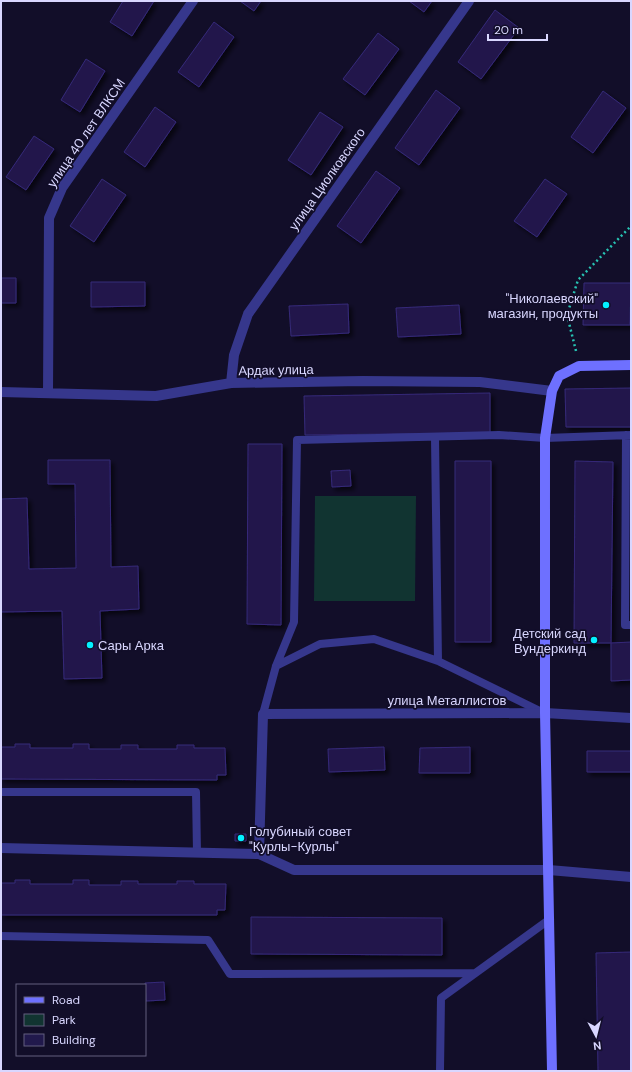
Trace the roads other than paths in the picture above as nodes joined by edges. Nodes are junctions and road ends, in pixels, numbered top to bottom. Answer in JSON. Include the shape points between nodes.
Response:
{"nodes":[{"id":1,"x":193,"y":1,"type":"edge"},
{"id":2,"x":469,"y":1,"type":"edge"},
{"id":3,"x":631,"y":366,"type":"edge"},
{"id":4,"x":231,"y":383,"type":"junction"},
{"id":5,"x":552,"y":391,"type":"junction"},
{"id":6,"x":1,"y":392,"type":"edge"},
{"id":7,"x":48,"y":393,"type":"junction"},
{"id":8,"x":628,"y":435,"type":"edge"},
{"id":9,"x":435,"y":438,"type":"junction"},
{"id":10,"x":545,"y":438,"type":"junction"},
{"id":11,"x":631,"y":625,"type":"edge"},
{"id":12,"x":438,"y":661,"type":"junction"},
{"id":13,"x":276,"y":666,"type":"junction"},
{"id":14,"x":545,"y":713,"type":"junction"},
{"id":15,"x":264,"y":714,"type":"junction"},
{"id":16,"x":631,"y":718,"type":"edge"},
{"id":17,"x":1,"y":792,"type":"edge"},
{"id":18,"x":1,"y":848,"type":"edge"},
{"id":19,"x":197,"y":853,"type":"junction"},
{"id":20,"x":259,"y":854,"type":"junction"},
{"id":21,"x":549,"y":870,"type":"junction"},
{"id":22,"x":631,"y":877,"type":"edge"},
{"id":23,"x":550,"y":919,"type":"junction"},
{"id":24,"x":1,"y":936,"type":"edge"},
{"id":25,"x":475,"y":973,"type":"junction"},
{"id":26,"x":440,"y":1071,"type":"edge"},
{"id":27,"x":552,"y":1071,"type":"edge"}],
"edges":[{"from":1,"to":7,"type":"street","name":"улица 40 лет ВЛКСМ","via":[[62,188],[49,218]]},
{"from":2,"to":4,"type":"street","name":"улица Циолковского","via":[[248,314],[234,355]]},
{"from":3,"to":5,"type":"street","via":[[579,366],[559,376]]},
{"from":4,"to":5,"type":"street","name":"Ардак улица","via":[[480,382]]},
{"from":4,"to":7,"type":"street","name":"Ардак улица","via":[[156,396]]},
{"from":5,"to":10,"type":"street"},
{"from":6,"to":7,"type":"street","name":"Ардак улица"},
{"from":8,"to":10,"type":"lane"},
{"from":8,"to":11,"type":"lane","via":[[625,625]]},
{"from":9,"to":10,"type":"lane","via":[[499,435]]},
{"from":9,"to":12,"type":"lane"},
{"from":9,"to":13,"type":"lane","via":[[297,440],[294,622]]},
{"from":10,"to":14,"type":"street"},
{"from":12,"to":13,"type":"lane","via":[[374,639],[320,644]]},
{"from":12,"to":14,"type":"lane"},
{"from":13,"to":15,"type":"lane"},
{"from":14,"to":15,"type":"street","name":"улица Металлистов"},
{"from":14,"to":16,"type":"street","name":"улица Металлистов"},
{"from":14,"to":21,"type":"street"},
{"from":15,"to":20,"type":"street"},
{"from":17,"to":19,"type":"lane","via":[[196,792]]},
{"from":18,"to":19,"type":"street"},
{"from":19,"to":20,"type":"street"},
{"from":20,"to":21,"type":"street","via":[[294,870]]},
{"from":21,"to":22,"type":"street"},
{"from":21,"to":23,"type":"street"},
{"from":23,"to":25,"type":"lane"},
{"from":23,"to":27,"type":"street"},
{"from":24,"to":25,"type":"lane","via":[[208,940],[230,974]]},
{"from":25,"to":26,"type":"lane","via":[[441,998]]}]}
